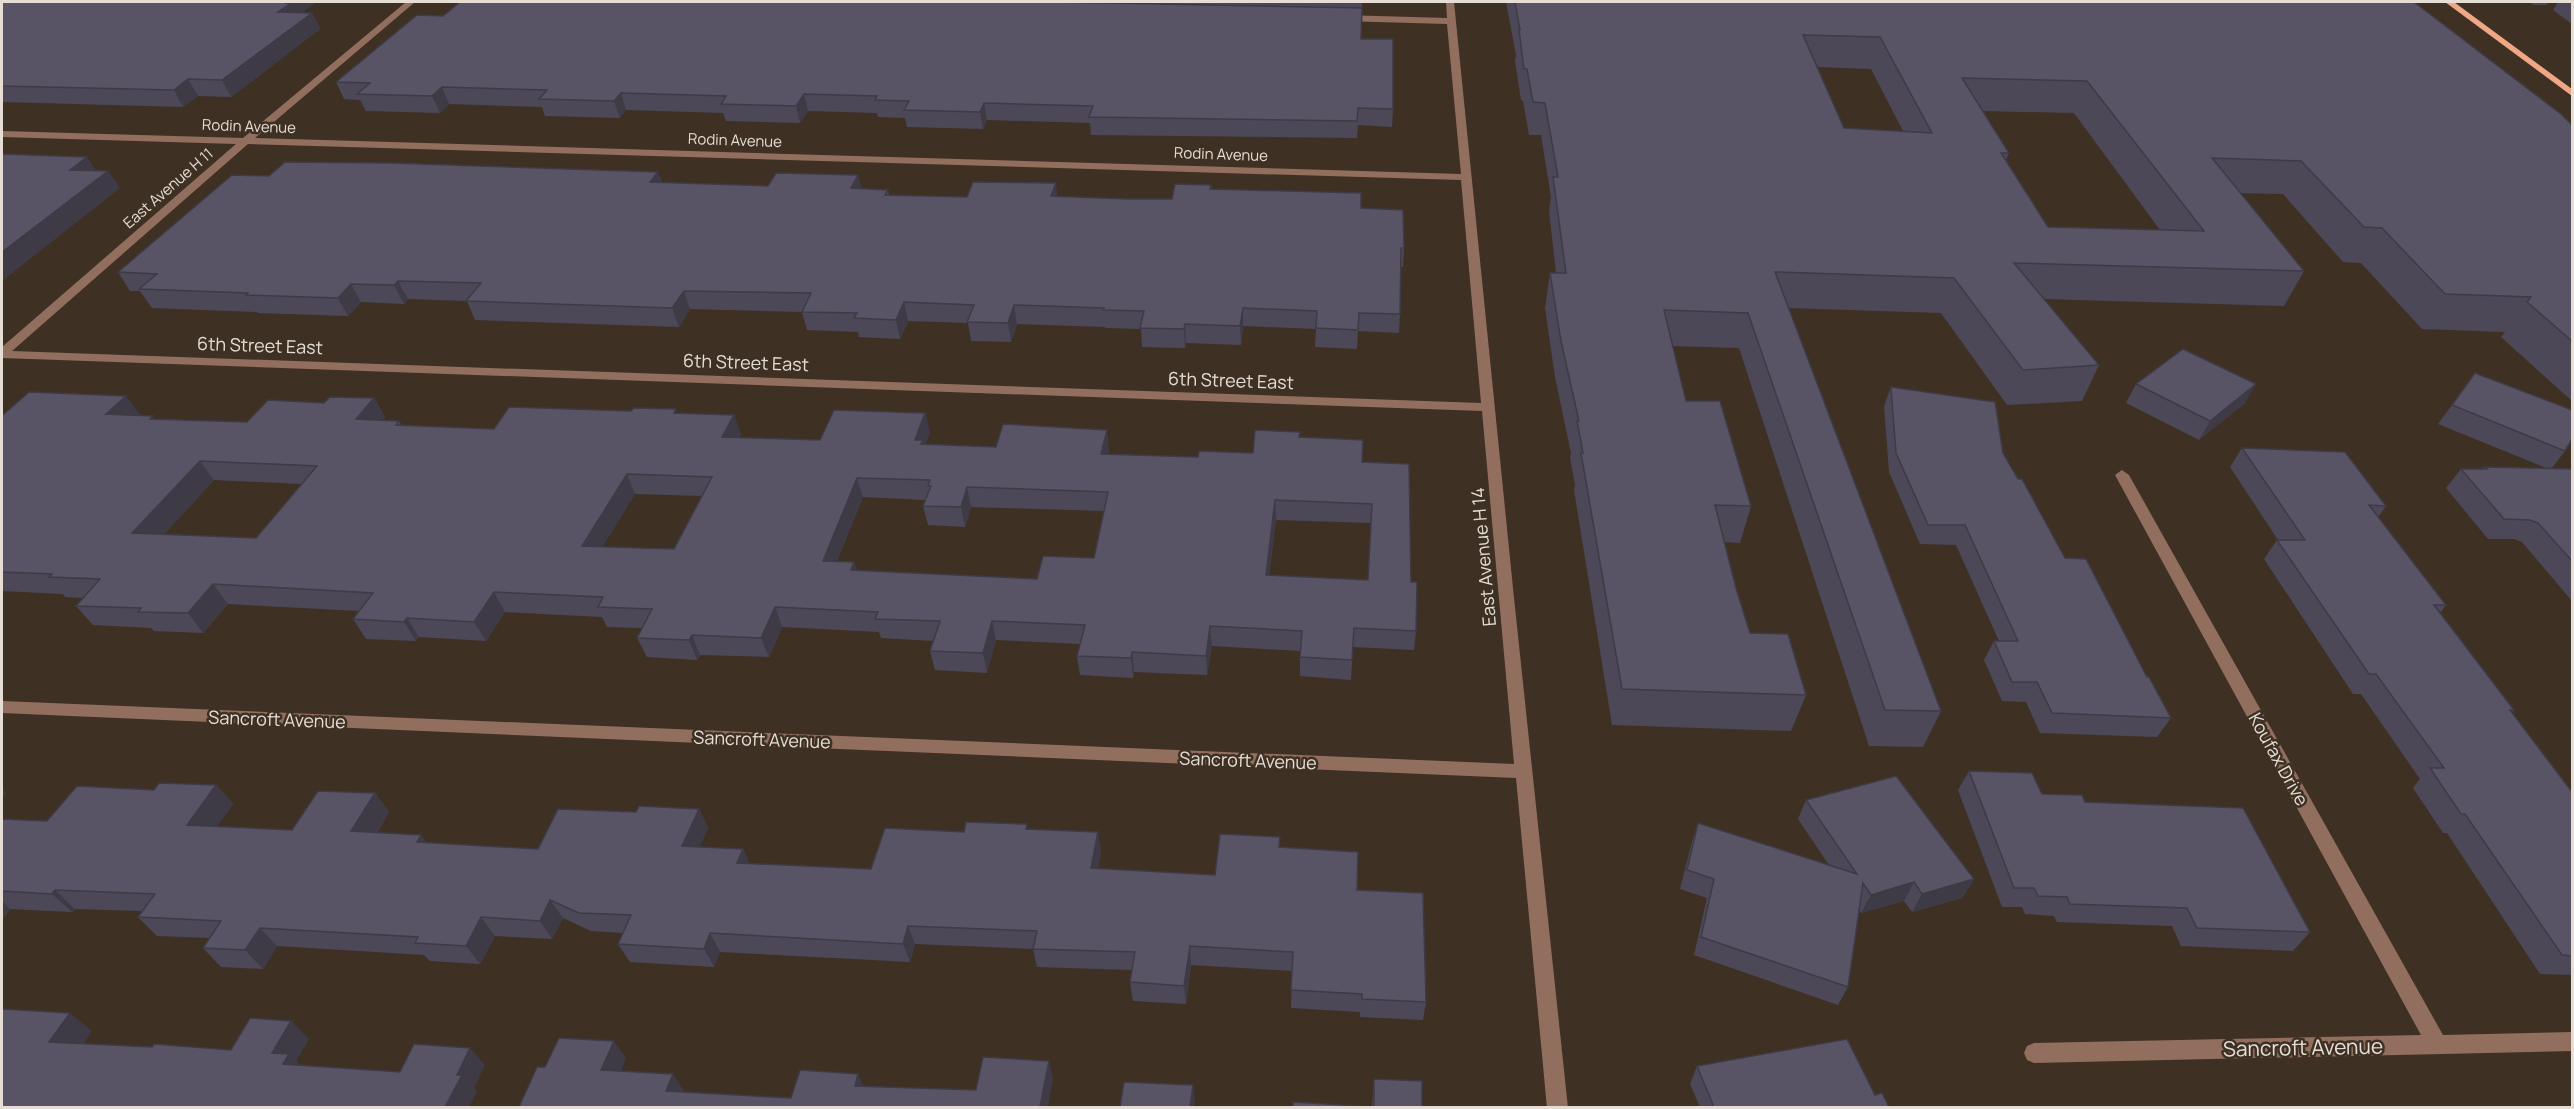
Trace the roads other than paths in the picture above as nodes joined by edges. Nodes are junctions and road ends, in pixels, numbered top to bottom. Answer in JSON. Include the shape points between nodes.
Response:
{"nodes":[{"id":1,"x":411,"y":2,"type":"edge"},
{"id":2,"x":1450,"y":2,"type":"edge"},
{"id":3,"x":2449,"y":2,"type":"edge"},
{"id":4,"x":1333,"y":18,"type":"edge"},
{"id":5,"x":1452,"y":21,"type":"junction"},
{"id":6,"x":2572,"y":93,"type":"edge"},
{"id":7,"x":2,"y":134,"type":"edge"},
{"id":8,"x":246,"y":141,"type":"junction"},
{"id":9,"x":1467,"y":177,"type":"junction"},
{"id":10,"x":2,"y":353,"type":"edge"},
{"id":11,"x":1488,"y":407,"type":"junction"},
{"id":12,"x":2122,"y":475,"type":"dead end"},
{"id":13,"x":2,"y":707,"type":"edge"},
{"id":14,"x":1523,"y":771,"type":"junction"},
{"id":15,"x":2572,"y":1041,"type":"edge"},
{"id":16,"x":2436,"y":1043,"type":"junction"},
{"id":17,"x":2034,"y":1053,"type":"dead end"},
{"id":18,"x":1558,"y":1107,"type":"edge"}],
"edges":[{"from":1,"to":8,"type":"street","name":"East Avenue H 11"},
{"from":2,"to":5,"type":"street","name":"East Avenue H 14"},
{"from":3,"to":6,"type":"main road"},
{"from":4,"to":5,"type":"street"},
{"from":5,"to":9,"type":"street","name":"East Avenue H 14"},
{"from":7,"to":8,"type":"street","name":"Rodin Avenue"},
{"from":8,"to":9,"type":"street","name":"Rodin Avenue"},
{"from":8,"to":10,"type":"street","name":"East Avenue H 11"},
{"from":9,"to":11,"type":"street","name":"East Avenue H 14"},
{"from":10,"to":11,"type":"street","name":"6th Street East"},
{"from":11,"to":14,"type":"street","name":"East Avenue H 14"},
{"from":12,"to":16,"type":"street","name":"Koufax Drive"},
{"from":13,"to":14,"type":"street","name":"Sancroft Avenue"},
{"from":14,"to":18,"type":"street","name":"East Avenue H 14"},
{"from":15,"to":16,"type":"street","name":"Sancroft Avenue"},
{"from":16,"to":17,"type":"street","name":"Sancroft Avenue"}]}
